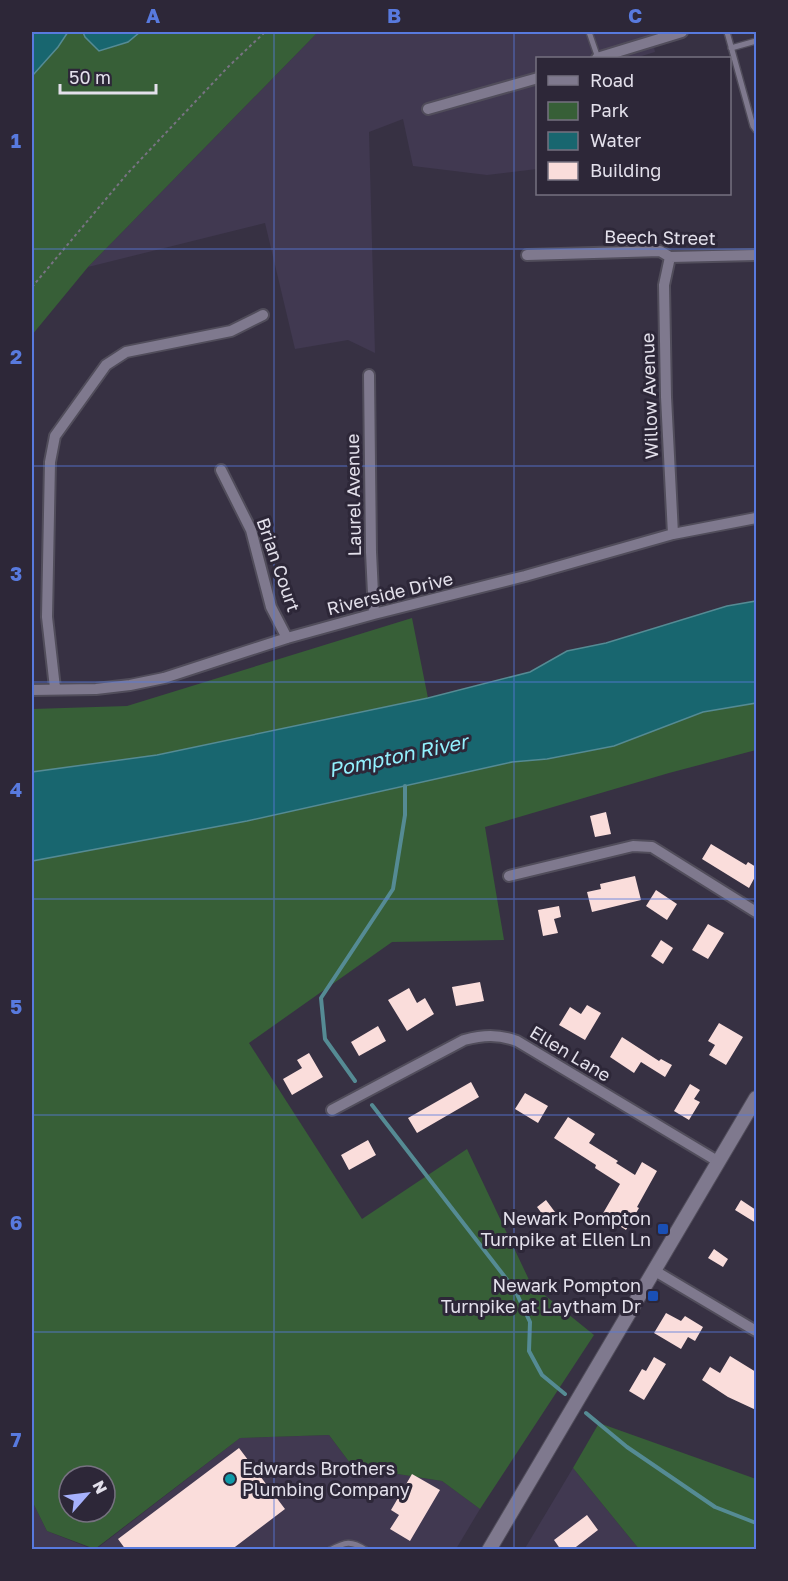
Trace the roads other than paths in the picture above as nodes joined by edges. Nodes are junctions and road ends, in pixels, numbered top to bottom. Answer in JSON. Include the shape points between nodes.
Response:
{"nodes":[{"id":1,"x":589,"y":32,"type":"edge"},
{"id":2,"x":682,"y":32,"type":"edge"},
{"id":3,"x":727,"y":32,"type":"edge"},
{"id":4,"x":756,"y":41,"type":"edge"},
{"id":5,"x":731,"y":48,"type":"junction"},
{"id":6,"x":597,"y":57,"type":"edge"},
{"id":7,"x":600,"y":57,"type":"edge"},
{"id":8,"x":536,"y":78,"type":"edge"},
{"id":9,"x":428,"y":109,"type":"dead end"},
{"id":10,"x":756,"y":130,"type":"edge"},
{"id":11,"x":527,"y":255,"type":"dead end"},
{"id":12,"x":756,"y":255,"type":"edge"},
{"id":13,"x":670,"y":257,"type":"junction"},
{"id":14,"x":263,"y":315,"type":"dead end"},
{"id":15,"x":369,"y":375,"type":"dead end"},
{"id":16,"x":221,"y":470,"type":"dead end"},
{"id":17,"x":756,"y":518,"type":"edge"},
{"id":18,"x":673,"y":534,"type":"junction"},
{"id":19,"x":374,"y":614,"type":"junction"},
{"id":20,"x":287,"y":638,"type":"junction"},
{"id":21,"x":55,"y":688,"type":"junction"},
{"id":22,"x":32,"y":690,"type":"edge"},
{"id":23,"x":509,"y":876,"type":"dead end"},
{"id":24,"x":756,"y":912,"type":"edge"},
{"id":25,"x":756,"y":1098,"type":"edge"},
{"id":26,"x":332,"y":1110,"type":"dead end"},
{"id":27,"x":719,"y":1162,"type":"junction"},
{"id":28,"x":655,"y":1271,"type":"junction"},
{"id":29,"x":756,"y":1331,"type":"edge"},
{"id":30,"x":330,"y":1550,"type":"edge"},
{"id":31,"x":366,"y":1550,"type":"edge"},
{"id":32,"x":489,"y":1550,"type":"edge"}],
"edges":[{"from":1,"to":6,"type":"lane"},
{"from":2,"to":7,"type":"street"},
{"from":3,"to":5,"type":"lane"},
{"from":4,"to":5,"type":"lane"},
{"from":5,"to":10,"type":"lane"},
{"from":8,"to":9,"type":"street"},
{"from":11,"to":13,"type":"street","name":"Beech Street","via":[[660,251]]},
{"from":12,"to":13,"type":"street","name":"Beech Street"},
{"from":13,"to":18,"type":"street","name":"Willow Avenue","via":[[664,285]]},
{"from":14,"to":21,"type":"street","via":[[231,331],[126,352],[106,365],[55,436],[50,462],[47,617]]},
{"from":15,"to":19,"type":"street","name":"Laurel Avenue"},
{"from":16,"to":20,"type":"street","name":"Brian Court","via":[[251,530],[271,607]]},
{"from":17,"to":18,"type":"street","name":"Riverside Drive"},
{"from":18,"to":19,"type":"street","name":"Riverside Drive"},
{"from":19,"to":20,"type":"street","name":"Riverside Drive"},
{"from":20,"to":21,"type":"street","name":"Riverside Drive","via":[[164,678],[96,689]]},
{"from":21,"to":22,"type":"street","name":"Riverside Drive"},
{"from":23,"to":24,"type":"street","via":[[633,846],[652,847]]},
{"from":25,"to":27,"type":"main road"},
{"from":26,"to":27,"type":"street","name":"Ellen Lane","via":[[464,1040],[505,1037]]},
{"from":27,"to":28,"type":"main road"},
{"from":28,"to":29,"type":"street"},
{"from":28,"to":32,"type":"main road"},
{"from":30,"to":31,"type":"lane","via":[[343,1543],[356,1543]]}]}
